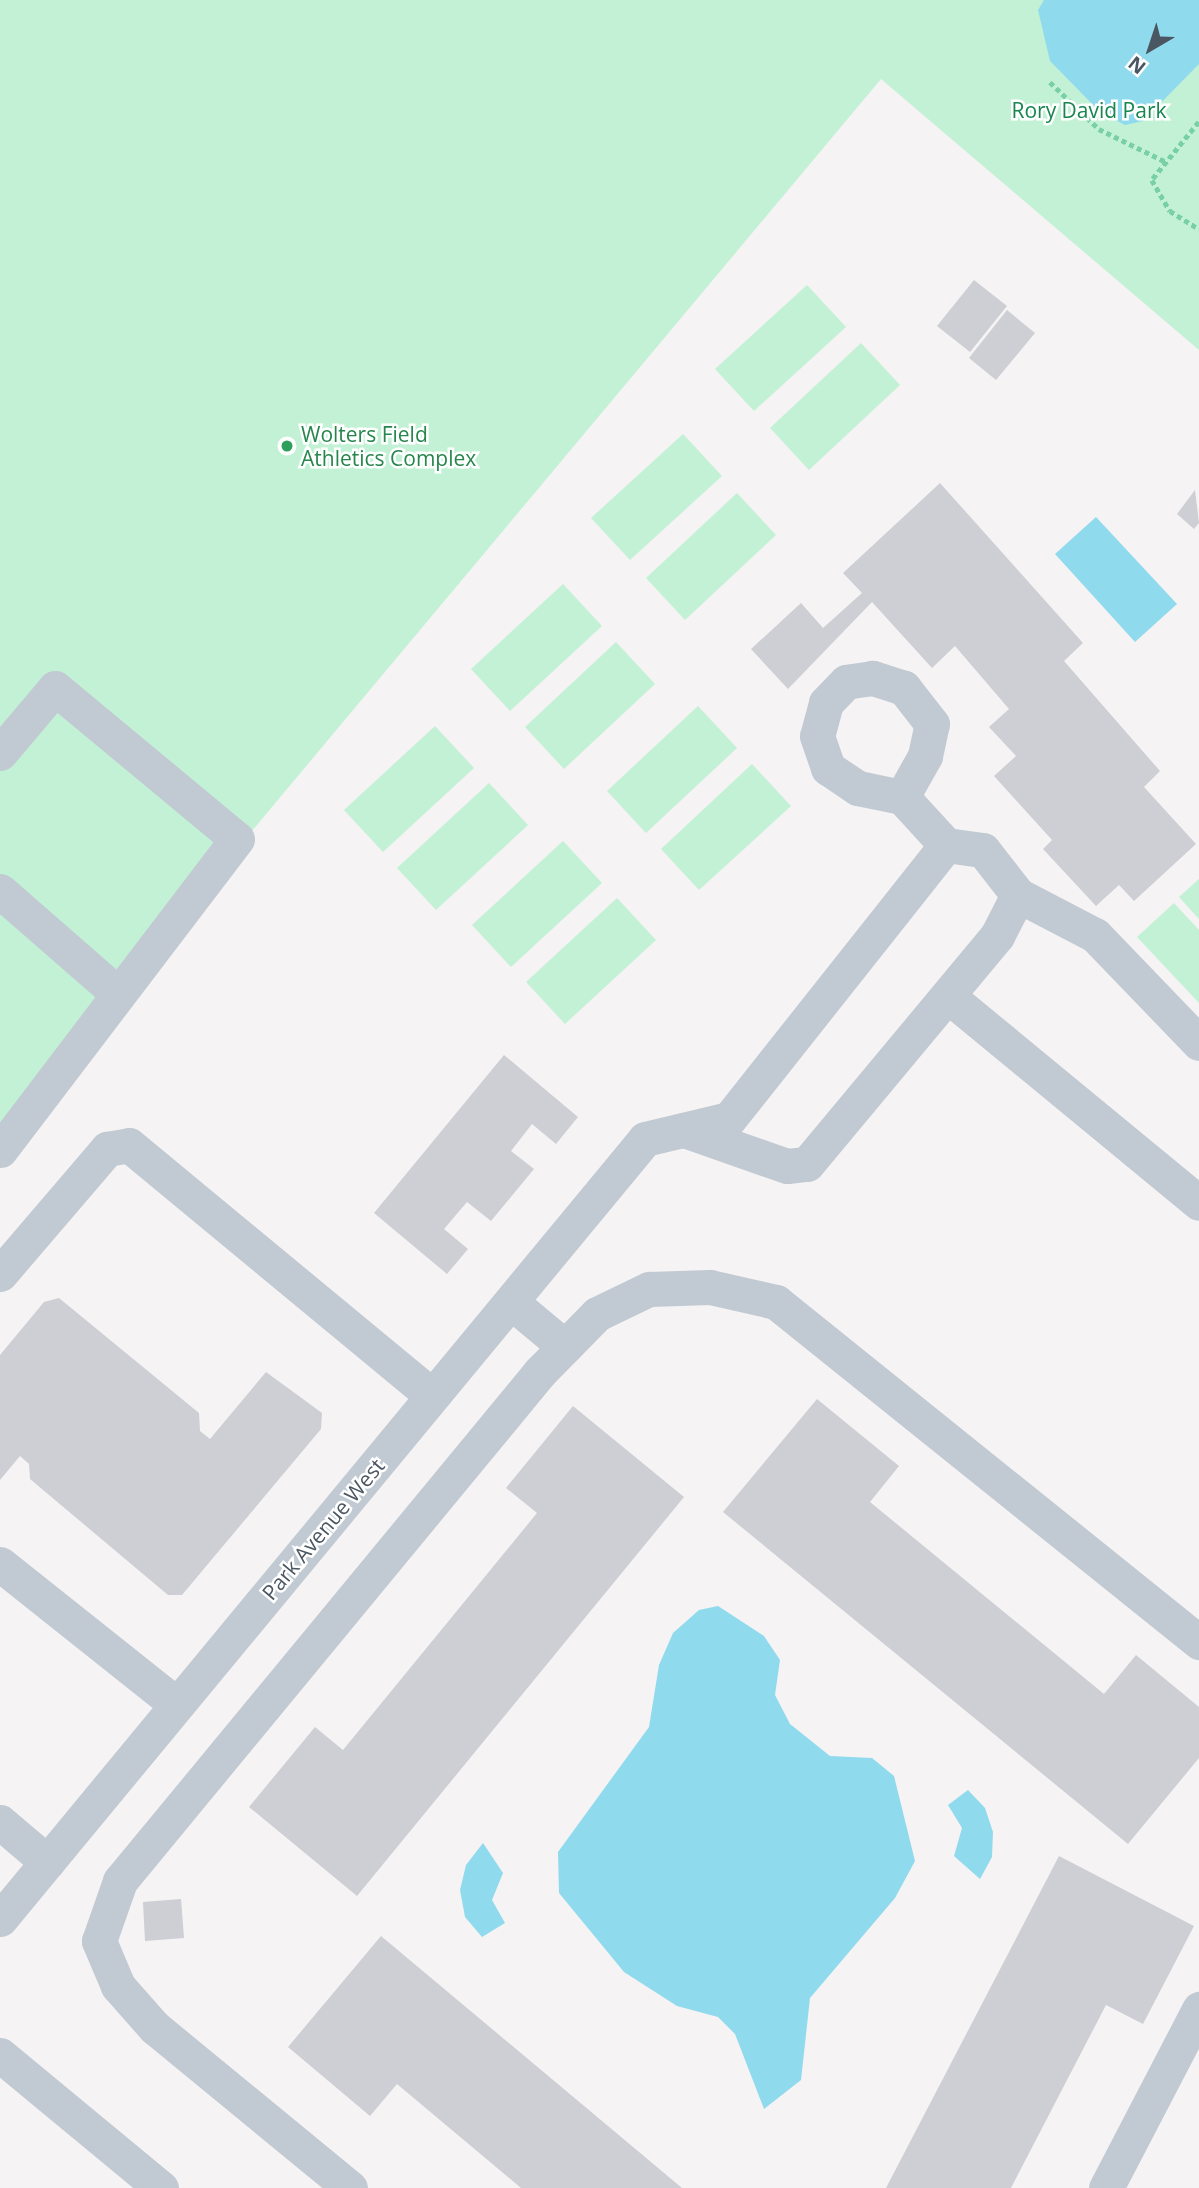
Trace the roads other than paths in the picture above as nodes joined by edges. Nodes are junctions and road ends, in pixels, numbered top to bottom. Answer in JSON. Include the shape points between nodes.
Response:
{"nodes":[{"id":1,"x":0,"y":753,"type":"edge"},
{"id":2,"x":902,"y":797,"type":"dead end"},
{"id":3,"x":946,"y":845,"type":"junction"},
{"id":4,"x":0,"y":891,"type":"edge"},
{"id":5,"x":1018,"y":895,"type":"junction"},
{"id":6,"x":117,"y":993,"type":"junction"},
{"id":7,"x":948,"y":996,"type":"junction"},
{"id":8,"x":1199,"y":1043,"type":"edge"},
{"id":9,"x":684,"y":1130,"type":"junction"},
{"id":10,"x":0,"y":1150,"type":"edge"},
{"id":11,"x":1199,"y":1203,"type":"edge"},
{"id":12,"x":0,"y":1275,"type":"edge"},
{"id":13,"x":510,"y":1302,"type":"junction"},
{"id":14,"x":565,"y":1347,"type":"junction"},
{"id":15,"x":432,"y":1396,"type":"junction"},
{"id":16,"x":0,"y":1563,"type":"edge"},
{"id":17,"x":1199,"y":1642,"type":"edge"},
{"id":18,"x":177,"y":1705,"type":"junction"},
{"id":19,"x":0,"y":1822,"type":"edge"},
{"id":20,"x":47,"y":1862,"type":"junction"},
{"id":21,"x":0,"y":1919,"type":"edge"},
{"id":22,"x":1199,"y":2009,"type":"edge"},
{"id":23,"x":0,"y":2055,"type":"edge"},
{"id":24,"x":162,"y":2188,"type":"edge"},
{"id":25,"x":350,"y":2188,"type":"edge"},
{"id":26,"x":1106,"y":2188,"type":"edge"}],
"edges":[{"from":1,"to":6,"type":"street","via":[[55,688],[237,839]]},
{"from":2,"to":3,"type":"street"},
{"from":3,"to":5,"type":"street","via":[[983,850]]},
{"from":3,"to":9,"type":"street","via":[[729,1119]]},
{"from":4,"to":6,"type":"street"},
{"from":5,"to":7,"type":"street","via":[[997,936]]},
{"from":5,"to":8,"type":"street","via":[[1095,936]]},
{"from":6,"to":10,"type":"street"},
{"from":7,"to":9,"type":"street","via":[[807,1164],[776,1162]]},
{"from":7,"to":11,"type":"street"},
{"from":9,"to":13,"type":"street","name":"Park Avenue West","via":[[645,1139]]},
{"from":12,"to":15,"type":"street","via":[[107,1149],[128,1144]]},
{"from":13,"to":14,"type":"street"},
{"from":13,"to":15,"type":"street","name":"Park Avenue West"},
{"from":14,"to":17,"type":"street","via":[[597,1314],[649,1289],[710,1287],[776,1302]]},
{"from":14,"to":25,"type":"street","via":[[120,1881],[99,1941],[118,1986],[155,2028]]},
{"from":15,"to":18,"type":"street","name":"Park Avenue West"},
{"from":16,"to":18,"type":"street"},
{"from":18,"to":20,"type":"street","name":"Park Avenue West"},
{"from":19,"to":20,"type":"street"},
{"from":20,"to":21,"type":"street","name":"Park Avenue West"},
{"from":22,"to":26,"type":"street"},
{"from":23,"to":24,"type":"street"}]}
